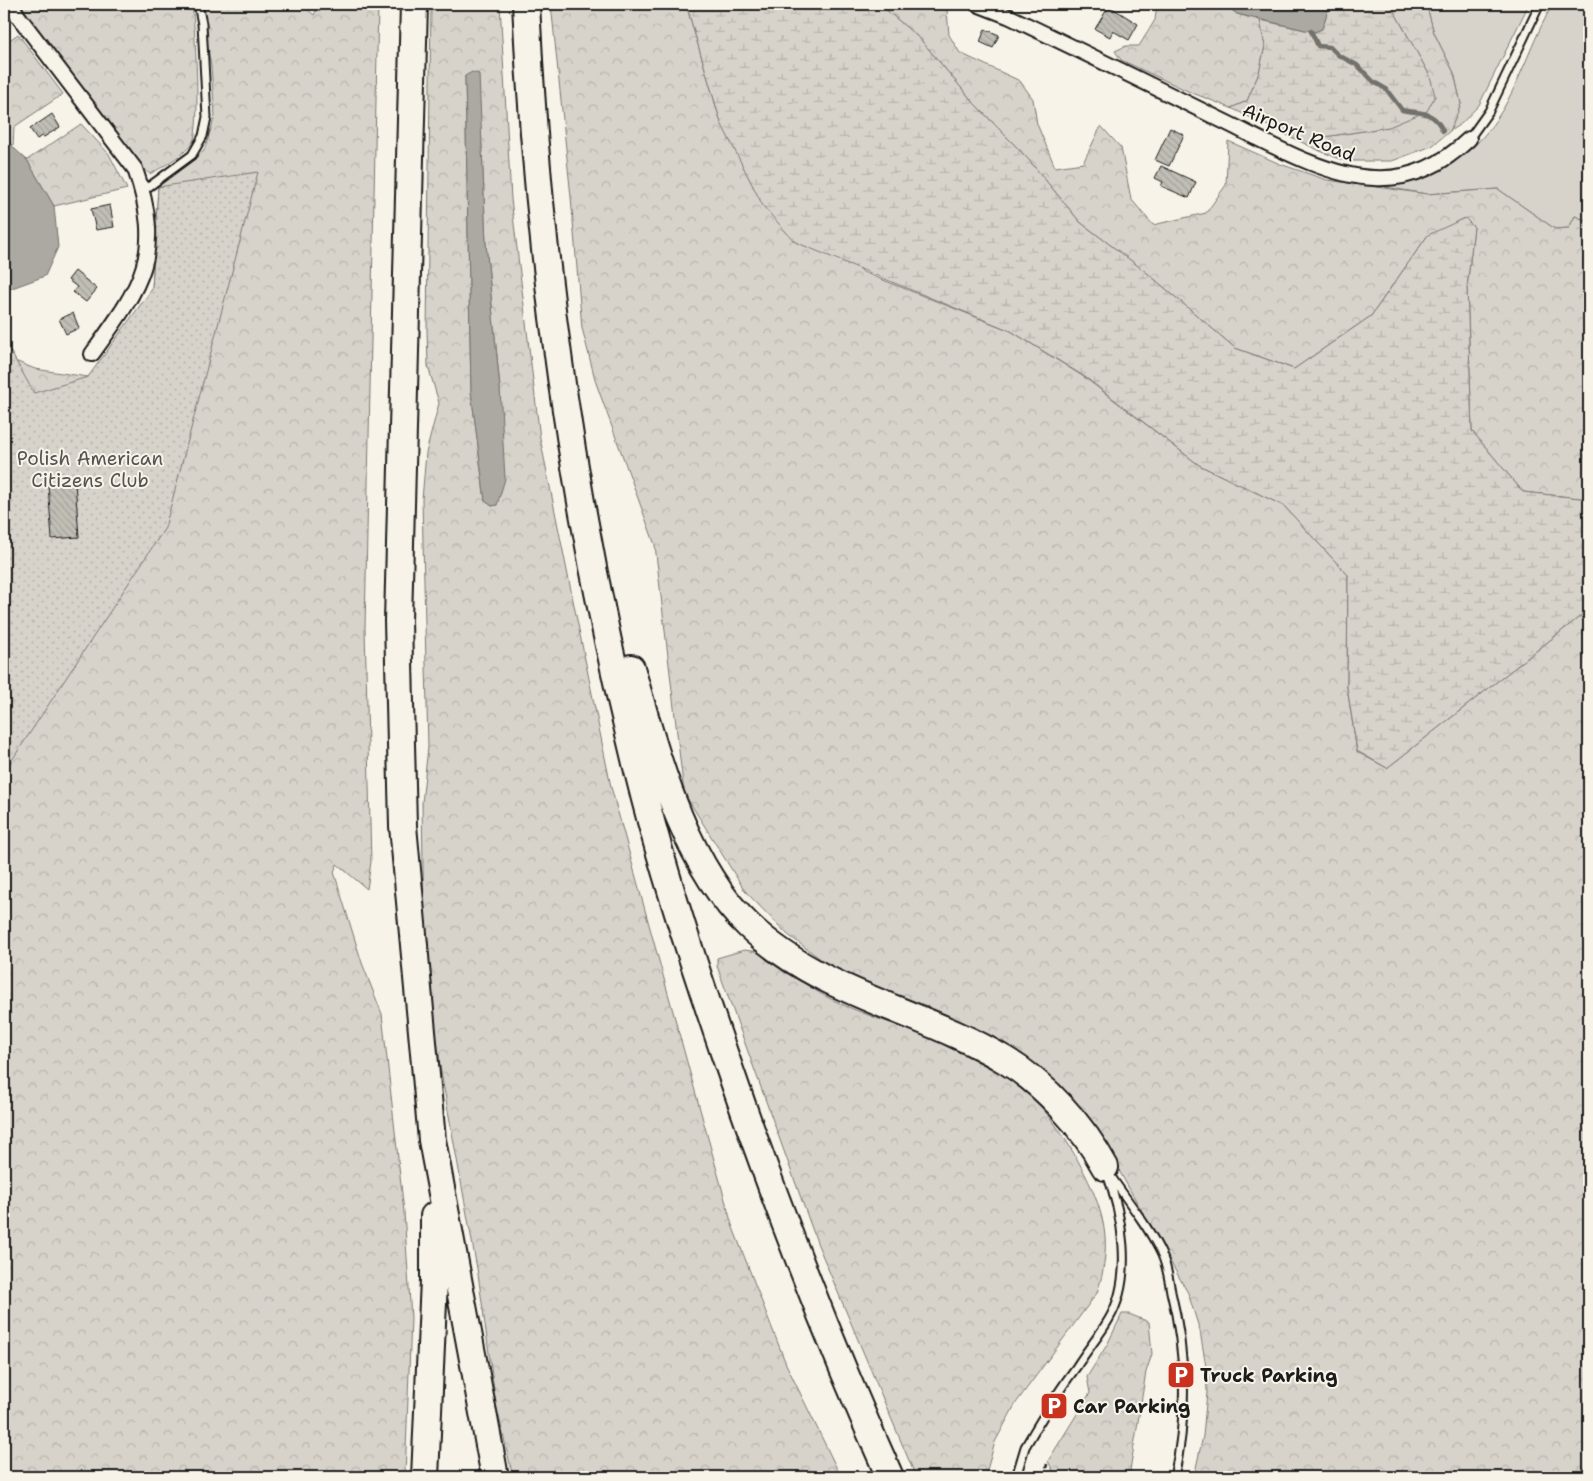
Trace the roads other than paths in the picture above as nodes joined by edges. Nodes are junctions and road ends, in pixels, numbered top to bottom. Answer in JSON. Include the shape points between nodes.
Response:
{"nodes":[{"id":1,"x":11,"y":4,"type":"edge"},
{"id":2,"x":198,"y":4,"type":"edge"},
{"id":3,"x":414,"y":4,"type":"edge"},
{"id":4,"x":526,"y":4,"type":"edge"},
{"id":5,"x":977,"y":4,"type":"edge"},
{"id":6,"x":1540,"y":4,"type":"edge"},
{"id":7,"x":1469,"y":139,"type":"joint"},
{"id":8,"x":143,"y":191,"type":"junction"},
{"id":9,"x":92,"y":354,"type":"dead end"},
{"id":10,"x":587,"y":527,"type":"junction"},
{"id":11,"x":432,"y":1140,"type":"junction"},
{"id":12,"x":1105,"y":1167,"type":"junction"},
{"id":13,"x":425,"y":1477,"type":"edge"},
{"id":14,"x":495,"y":1477,"type":"edge"},
{"id":15,"x":890,"y":1477,"type":"edge"},
{"id":16,"x":1016,"y":1477,"type":"edge"},
{"id":17,"x":1174,"y":1477,"type":"edge"}],
"edges":[{"from":1,"to":8,"type":"street","via":[[135,169]]},
{"from":2,"to":8,"type":"lane","via":[[207,117],[203,136],[192,155]]},
{"from":3,"to":11,"type":"highway","via":[[400,472],[398,696],[404,826]]},
{"from":4,"to":10,"type":"highway","via":[[534,153],[544,248]]},
{"from":5,"to":7,"type":"street","name":"Airport Road","via":[[1293,154],[1347,174],[1385,178],[1422,170],[1450,156]]},
{"from":6,"to":7,"type":"lane","name":"Airport Road","via":[[1489,111]]},
{"from":8,"to":9,"type":"street","via":[[150,235],[144,271],[129,303]]},
{"from":10,"to":12,"type":"highway","via":[[670,789],[688,837],[726,899],[749,926],[810,971],[1005,1060],[1058,1103]]},
{"from":10,"to":15,"type":"highway","via":[[605,624],[642,783],[697,974],[802,1274]]},
{"from":11,"to":13,"type":"highway","via":[[434,1280]]},
{"from":11,"to":14,"type":"highway"},
{"from":12,"to":16,"type":"lane","via":[[1113,1189],[1121,1233],[1118,1295],[1110,1318],[1035,1430],[1025,1448]]},
{"from":12,"to":17,"type":"lane","via":[[1163,1257],[1174,1302],[1183,1359],[1183,1390],[1180,1451]]}]}
